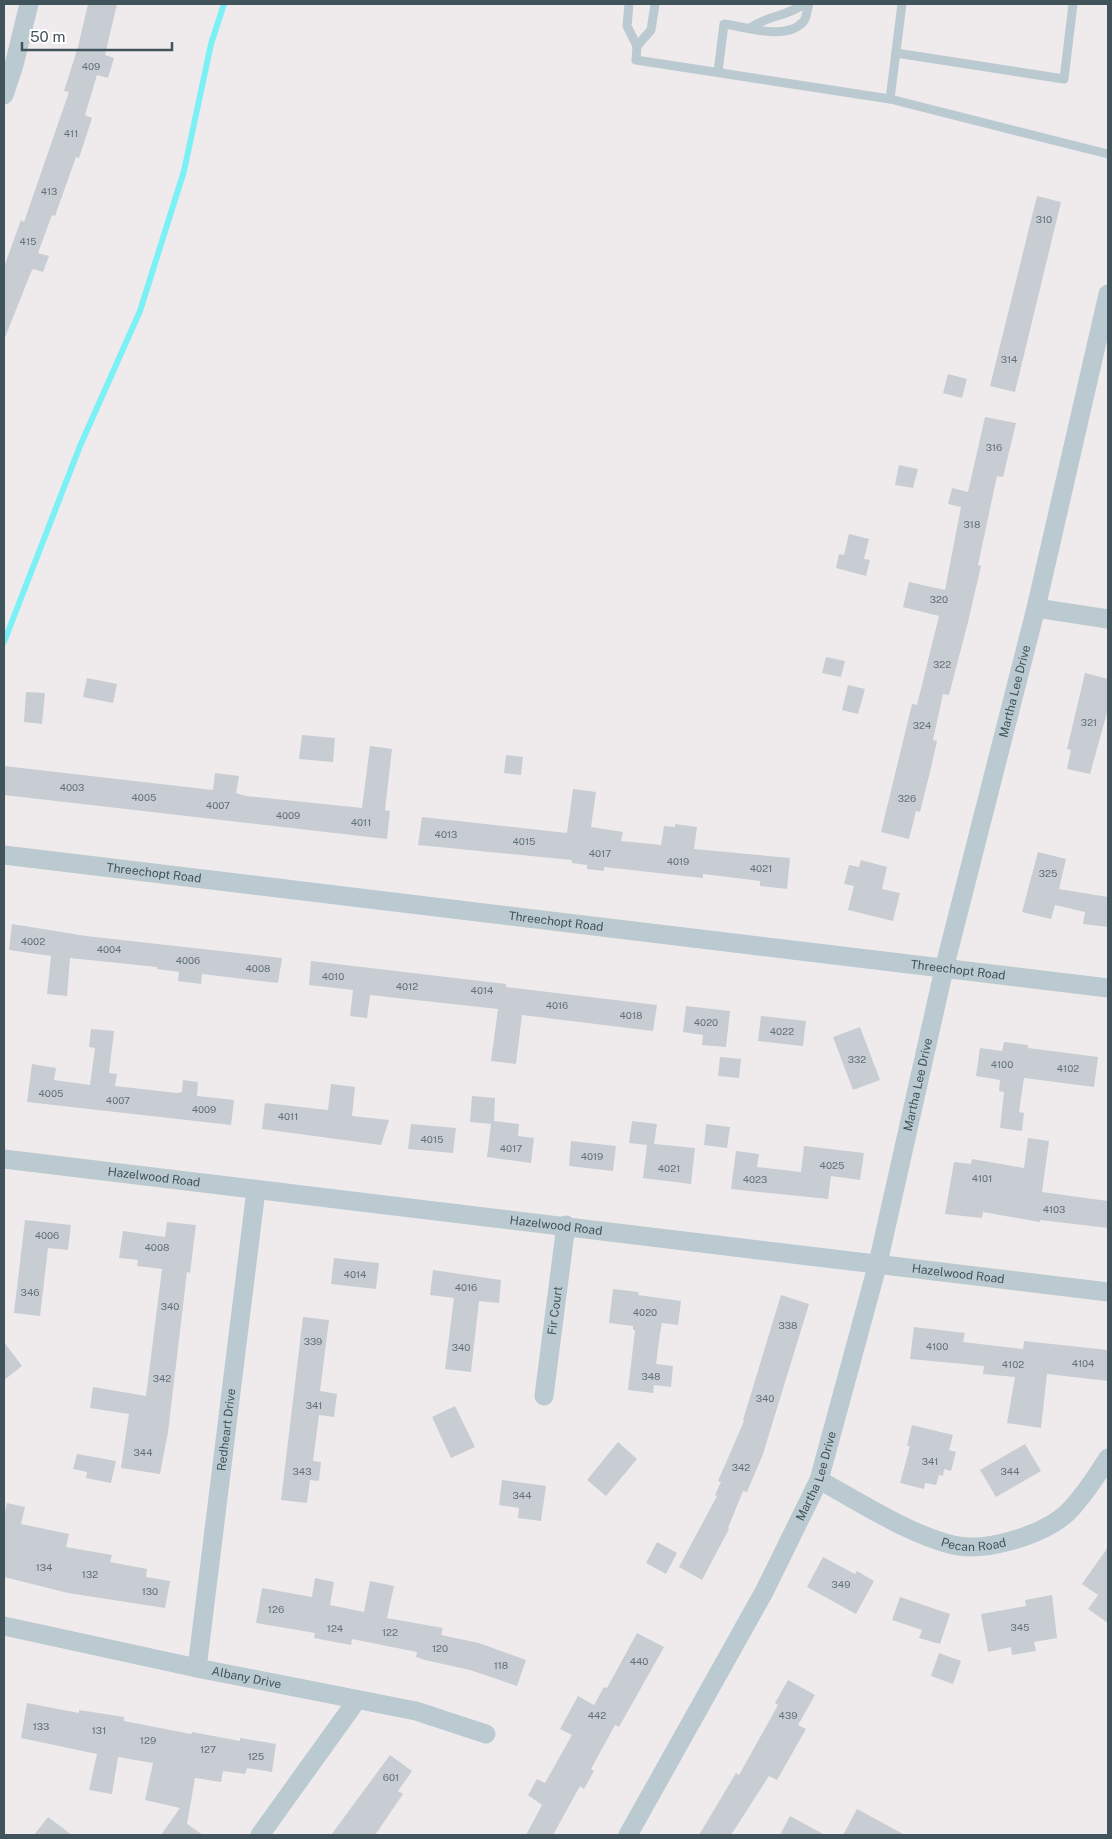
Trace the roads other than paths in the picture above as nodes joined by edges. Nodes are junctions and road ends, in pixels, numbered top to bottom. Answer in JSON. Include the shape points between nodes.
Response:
{"nodes":[{"id":1,"x":29,"y":4,"type":"edge"},
{"id":2,"x":629,"y":4,"type":"edge"},
{"id":3,"x":655,"y":4,"type":"edge"},
{"id":4,"x":804,"y":4,"type":"edge"},
{"id":5,"x":809,"y":4,"type":"edge"},
{"id":6,"x":902,"y":4,"type":"edge"},
{"id":7,"x":1074,"y":4,"type":"edge"},
{"id":8,"x":750,"y":28,"type":"junction"},
{"id":9,"x":637,"y":46,"type":"junction"},
{"id":10,"x":896,"y":53,"type":"junction"},
{"id":11,"x":718,"y":72,"type":"junction"},
{"id":12,"x":4,"y":96,"type":"edge"},
{"id":13,"x":890,"y":99,"type":"junction"},
{"id":14,"x":1108,"y":154,"type":"edge"},
{"id":15,"x":1108,"y":294,"type":"edge"},
{"id":16,"x":1036,"y":608,"type":"junction"},
{"id":17,"x":1108,"y":620,"type":"edge"},
{"id":18,"x":4,"y":855,"type":"edge"},
{"id":19,"x":944,"y":969,"type":"junction"},
{"id":20,"x":1108,"y":988,"type":"edge"},
{"id":21,"x":4,"y":1159,"type":"edge"},
{"id":22,"x":256,"y":1190,"type":"junction"},
{"id":23,"x":566,"y":1225,"type":"junction"},
{"id":24,"x":878,"y":1263,"type":"junction"},
{"id":25,"x":1108,"y":1292,"type":"edge"},
{"id":26,"x":544,"y":1396,"type":"dead end"},
{"id":27,"x":1108,"y":1458,"type":"edge"},
{"id":28,"x":819,"y":1480,"type":"junction"},
{"id":29,"x":4,"y":1626,"type":"edge"},
{"id":30,"x":197,"y":1668,"type":"junction"},
{"id":31,"x":357,"y":1700,"type":"junction"},
{"id":32,"x":486,"y":1734,"type":"dead end"},
{"id":33,"x":260,"y":1835,"type":"edge"},
{"id":34,"x":628,"y":1835,"type":"edge"}],
"edges":[{"from":1,"to":12,"type":"street"},
{"from":2,"to":9,"type":"lane","via":[[627,26]]},
{"from":3,"to":9,"type":"lane","via":[[651,30]]},
{"from":4,"to":8,"type":"lane","via":[[785,16],[762,19]]},
{"from":5,"to":8,"type":"lane","via":[[805,21],[794,30],[779,32]]},
{"from":6,"to":10,"type":"lane"},
{"from":7,"to":10,"type":"lane","via":[[1064,78]]},
{"from":8,"to":11,"type":"lane","via":[[724,24]]},
{"from":9,"to":11,"type":"lane","via":[[636,60]]},
{"from":10,"to":13,"type":"lane"},
{"from":11,"to":13,"type":"lane"},
{"from":13,"to":14,"type":"lane"},
{"from":15,"to":16,"type":"street","name":"Martha Lee Drive"},
{"from":16,"to":17,"type":"street"},
{"from":16,"to":19,"type":"street","name":"Martha Lee Drive"},
{"from":18,"to":19,"type":"street","name":"Threechopt Road"},
{"from":19,"to":20,"type":"street","name":"Threechopt Road"},
{"from":19,"to":24,"type":"street","name":"Martha Lee Drive"},
{"from":21,"to":22,"type":"street","name":"Hazelwood Road"},
{"from":22,"to":23,"type":"street","name":"Hazelwood Road"},
{"from":22,"to":30,"type":"street","name":"Redheart Drive"},
{"from":23,"to":24,"type":"street","name":"Hazelwood Road"},
{"from":23,"to":26,"type":"street","name":"Fir Court"},
{"from":24,"to":25,"type":"street","name":"Hazelwood Road"},
{"from":24,"to":28,"type":"street","name":"Martha Lee Drive"},
{"from":27,"to":28,"type":"street","name":"Pecan Road","via":[[1066,1514],[1031,1534],[994,1546],[954,1546],[917,1532]]},
{"from":28,"to":34,"type":"street","name":"Martha Lee Drive","via":[[764,1592]]},
{"from":29,"to":30,"type":"street","name":"Albany Drive"},
{"from":30,"to":31,"type":"street","name":"Albany Drive"},
{"from":31,"to":32,"type":"street","name":"Albany Drive","via":[[416,1710]]},
{"from":31,"to":33,"type":"street"}]}
